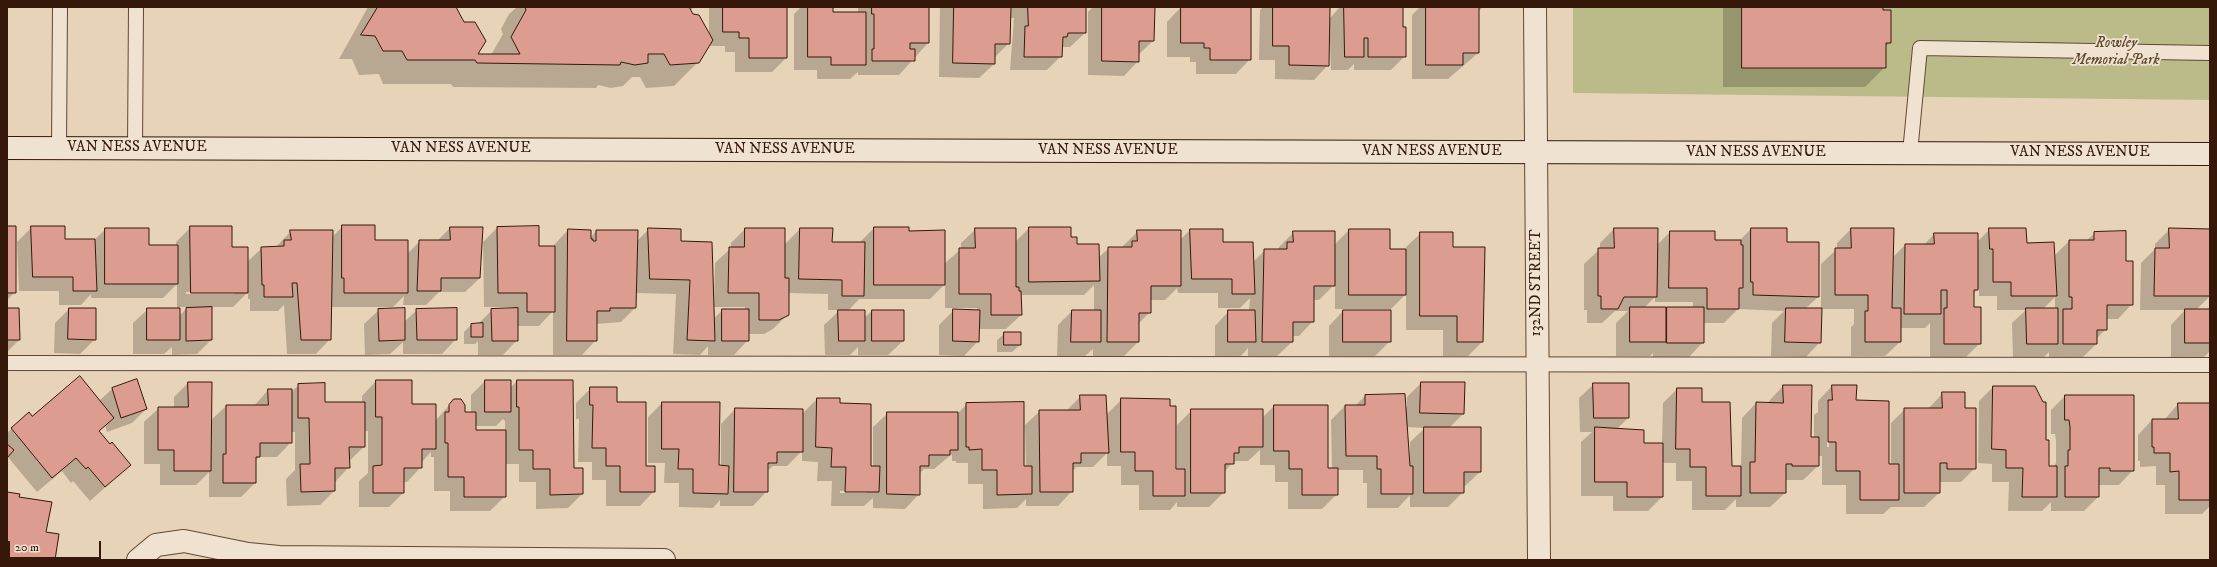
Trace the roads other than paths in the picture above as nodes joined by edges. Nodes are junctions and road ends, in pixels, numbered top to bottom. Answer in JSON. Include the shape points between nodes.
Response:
{"nodes":[{"id":1,"x":60,"y":7,"type":"edge"},
{"id":2,"x":136,"y":7,"type":"edge"},
{"id":3,"x":1535,"y":7,"type":"edge"},
{"id":4,"x":2210,"y":53,"type":"edge"},
{"id":5,"x":7,"y":148,"type":"edge"},
{"id":6,"x":59,"y":148,"type":"junction"},
{"id":7,"x":135,"y":148,"type":"junction"},
{"id":8,"x":1536,"y":153,"type":"junction"},
{"id":9,"x":1910,"y":153,"type":"junction"},
{"id":10,"x":2210,"y":154,"type":"edge"},
{"id":11,"x":7,"y":363,"type":"edge"},
{"id":12,"x":1538,"y":363,"type":"junction"},
{"id":13,"x":2210,"y":365,"type":"edge"},
{"id":14,"x":138,"y":560,"type":"edge"},
{"id":15,"x":664,"y":560,"type":"edge"},
{"id":16,"x":1539,"y":560,"type":"edge"}],
"edges":[{"from":1,"to":6,"type":"lane"},
{"from":2,"to":7,"type":"lane"},
{"from":3,"to":8,"type":"main road","name":"132ND STREET"},
{"from":4,"to":9,"type":"lane","via":[[1920,48]]},
{"from":5,"to":6,"type":"main road","name":"VAN NESS AVENUE"},
{"from":6,"to":7,"type":"main road","name":"VAN NESS AVENUE"},
{"from":7,"to":8,"type":"main road","name":"VAN NESS AVENUE"},
{"from":8,"to":9,"type":"main road","name":"VAN NESS AVENUE"},
{"from":8,"to":12,"type":"main road","name":"132ND STREET"},
{"from":9,"to":10,"type":"main road","name":"VAN NESS AVENUE"},
{"from":11,"to":12,"type":"lane"},
{"from":12,"to":13,"type":"lane"},
{"from":12,"to":16,"type":"main road","name":"132ND STREET"},
{"from":14,"to":15,"type":"main road","via":[[156,545],[184,541],[279,558]]}]}
